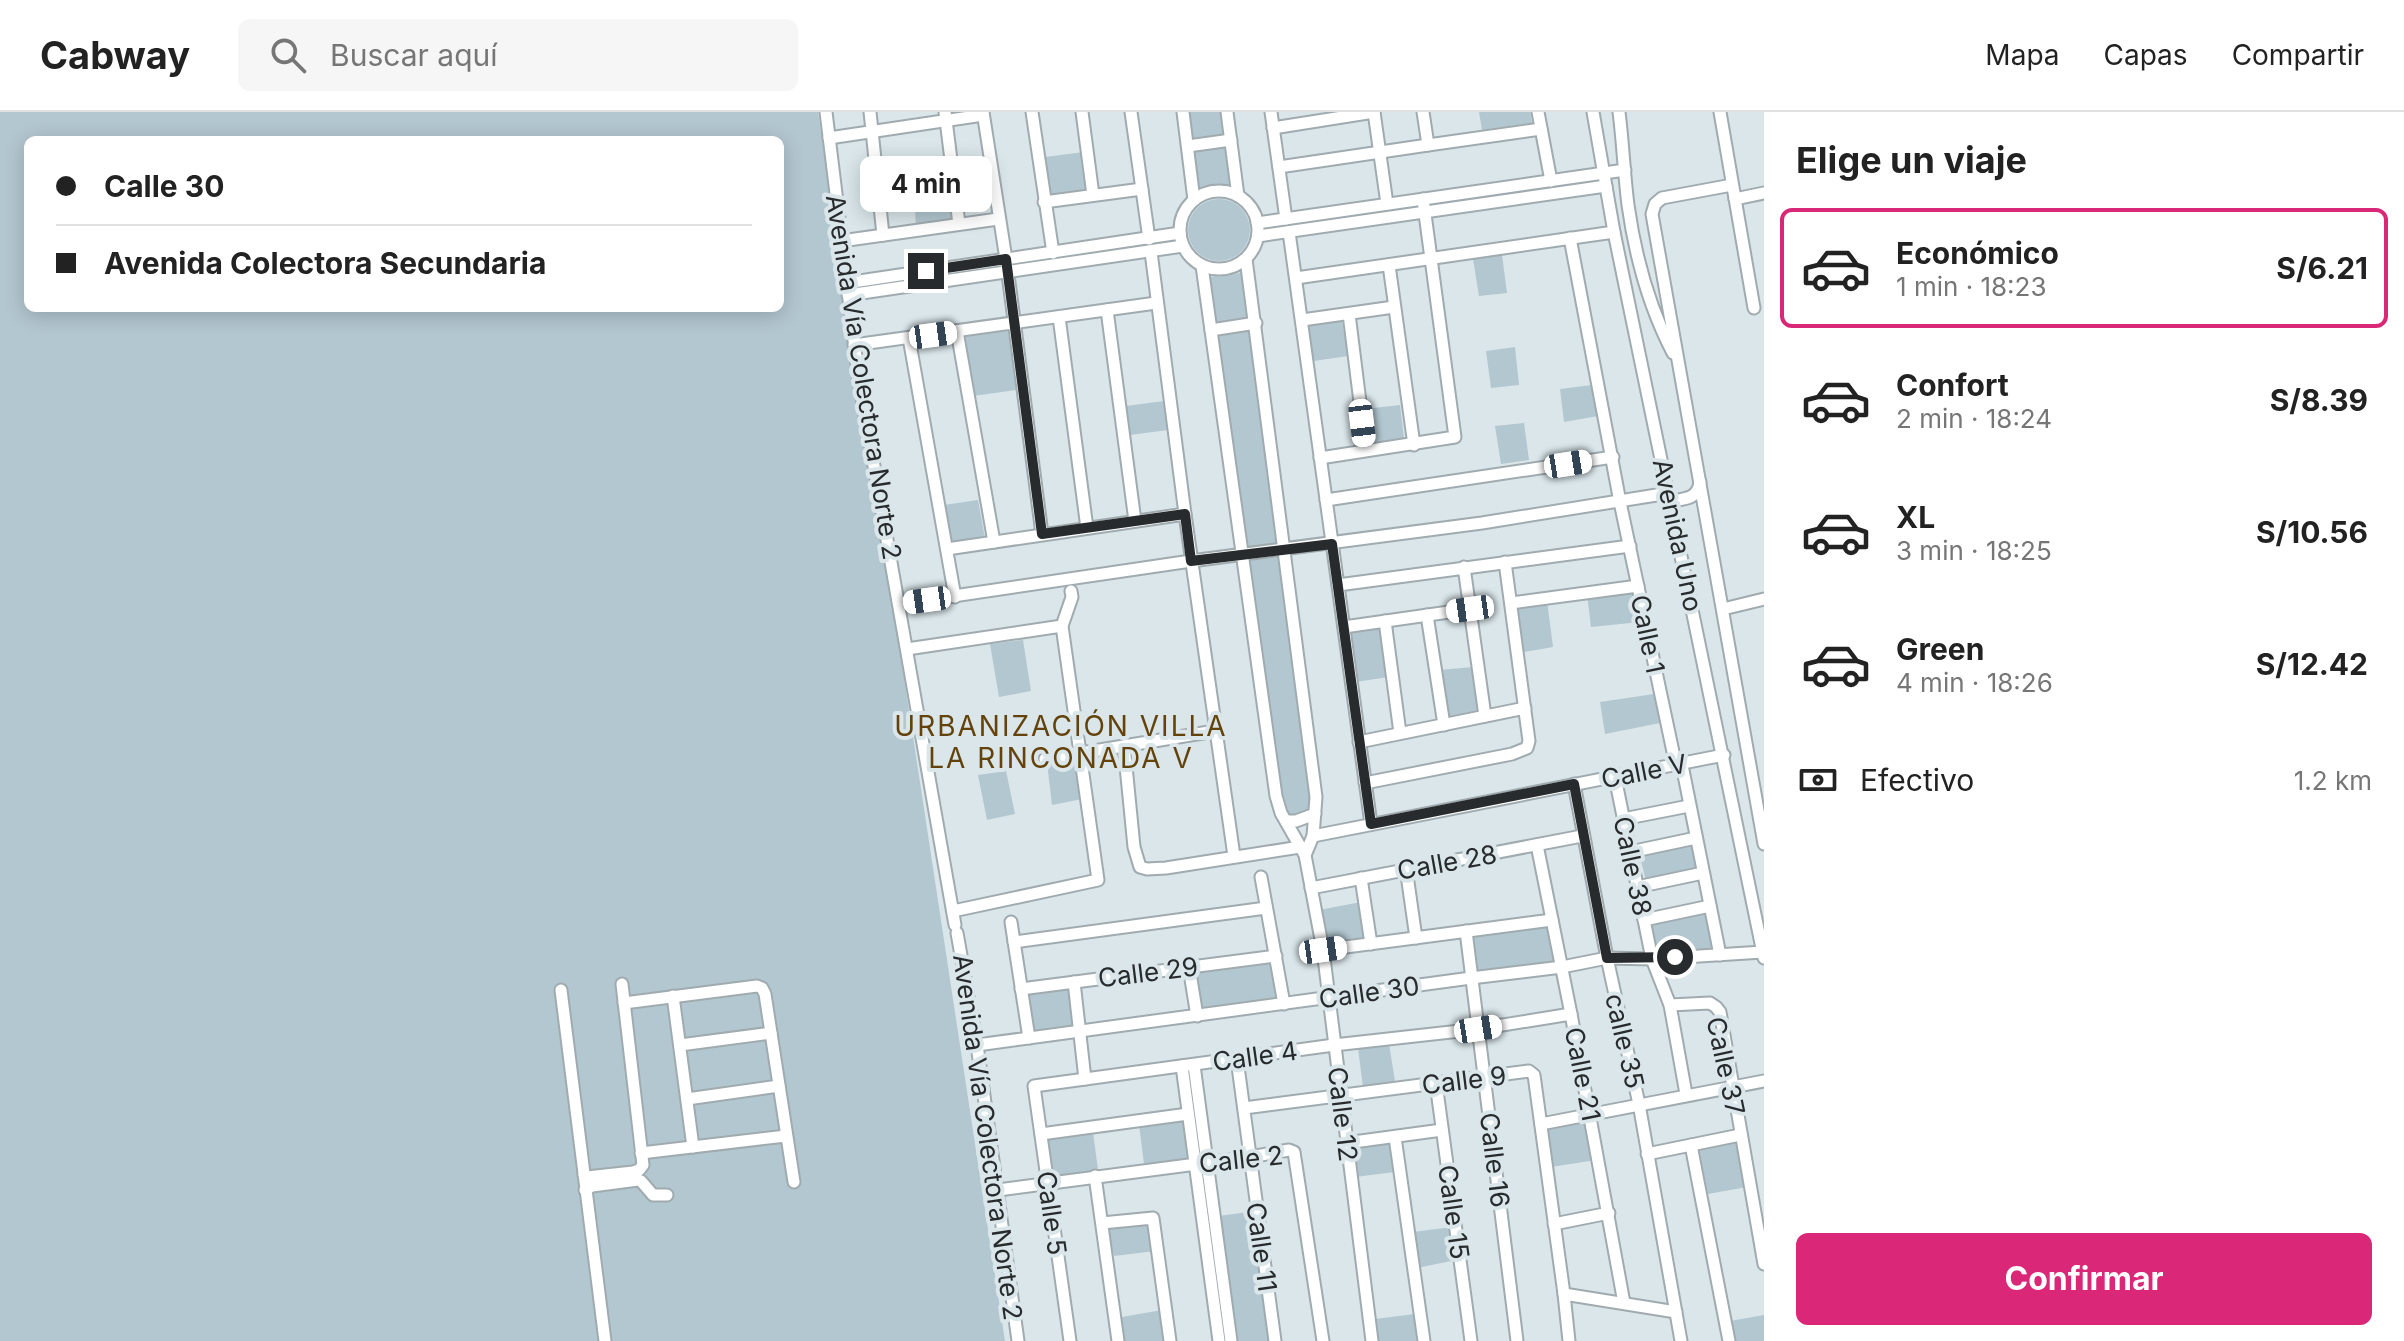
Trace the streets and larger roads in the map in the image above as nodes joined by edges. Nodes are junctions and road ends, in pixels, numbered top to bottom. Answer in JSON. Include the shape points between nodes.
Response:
{"nodes":[{"id":1,"x":826,"y":112,"type":"edge"},
{"id":2,"x":870,"y":112,"type":"edge"},
{"id":3,"x":1032,"y":112,"type":"edge"},
{"id":4,"x":1082,"y":112,"type":"edge"},
{"id":5,"x":1131,"y":112,"type":"edge"},
{"id":6,"x":1183,"y":112,"type":"edge"},
{"id":7,"x":1227,"y":112,"type":"edge"},
{"id":8,"x":1271,"y":112,"type":"edge"},
{"id":9,"x":1374,"y":112,"type":"edge"},
{"id":10,"x":1423,"y":112,"type":"edge"},
{"id":11,"x":1538,"y":112,"type":"edge"},
{"id":12,"x":1593,"y":112,"type":"edge"},
{"id":13,"x":1619,"y":112,"type":"edge"},
{"id":14,"x":1720,"y":112,"type":"edge"},
{"id":15,"x":983,"y":113,"type":"edge"},
{"id":16,"x":946,"y":116,"type":"edge"},
{"id":17,"x":1273,"y":128,"type":"junction"},
{"id":18,"x":1541,"y":129,"type":"junction"},
{"id":19,"x":872,"y":132,"type":"junction"},
{"id":20,"x":829,"y":138,"type":"junction"},
{"id":21,"x":1231,"y":140,"type":"junction"},
{"id":22,"x":1428,"y":145,"type":"junction"},
{"id":23,"x":1188,"y":146,"type":"junction"},
{"id":24,"x":1380,"y":153,"type":"junction"},
{"id":25,"x":1279,"y":167,"type":"junction"},
{"id":26,"x":1625,"y":170,"type":"junction"},
{"id":27,"x":1604,"y":173,"type":"junction"},
{"id":28,"x":1551,"y":181,"type":"junction"},
{"id":29,"x":1732,"y":185,"type":"junction"},
{"id":30,"x":1606,"y":186,"type":"junction"},
{"id":31,"x":1142,"y":189,"type":"junction"},
{"id":32,"x":1764,"y":193,"type":"edge"},
{"id":33,"x":1093,"y":195,"type":"junction"},
{"id":34,"x":1238,"y":196,"type":"junction"},
{"id":35,"x":1423,"y":199,"type":"junction"},
{"id":36,"x":1735,"y":199,"type":"junction"},
{"id":37,"x":1194,"y":200,"type":"junction"},
{"id":38,"x":1044,"y":202,"type":"junction"},
{"id":39,"x":1387,"y":204,"type":"junction"},
{"id":40,"x":1425,"y":212,"type":"junction"},
{"id":41,"x":998,"y":219,"type":"junction"},
{"id":42,"x":1286,"y":219,"type":"junction"},
{"id":43,"x":1257,"y":223,"type":"junction"},
{"id":44,"x":959,"y":224,"type":"junction"},
{"id":45,"x":1289,"y":232,"type":"junction"},
{"id":46,"x":1614,"y":232,"type":"junction"},
{"id":47,"x":1180,"y":233,"type":"junction"},
{"id":48,"x":883,"y":235,"type":"junction"},
{"id":49,"x":1258,"y":236,"type":"junction"},
{"id":50,"x":1570,"y":238,"type":"junction"},
{"id":51,"x":1149,"y":239,"type":"junction"},
{"id":52,"x":841,"y":241,"type":"junction"},
{"id":53,"x":1183,"y":246,"type":"junction"},
{"id":54,"x":1151,"y":252,"type":"junction"},
{"id":55,"x":1053,"y":253,"type":"junction"},
{"id":56,"x":1006,"y":259,"type":"junction"},
{"id":57,"x":1246,"y":259,"type":"junction"},
{"id":58,"x":1431,"y":259,"type":"junction"},
{"id":59,"x":1389,"y":265,"type":"junction"},
{"id":60,"x":1202,"y":266,"type":"junction"},
{"id":61,"x":1007,"y":272,"type":"junction"},
{"id":62,"x":1296,"y":278,"type":"junction"},
{"id":63,"x":847,"y":289,"type":"junction"},
{"id":64,"x":1156,"y":303,"type":"junction"},
{"id":65,"x":1394,"y":307,"type":"junction"},
{"id":66,"x":1754,"y":308,"type":"dead end"},
{"id":67,"x":1107,"y":310,"type":"junction"},
{"id":68,"x":1349,"y":314,"type":"junction"},
{"id":69,"x":1059,"y":317,"type":"junction"},
{"id":70,"x":1302,"y":320,"type":"junction"},
{"id":71,"x":1014,"y":323,"type":"junction"},
{"id":72,"x":1256,"y":323,"type":"junction"},
{"id":73,"x":1211,"y":330,"type":"junction"},
{"id":74,"x":957,"y":331,"type":"junction"},
{"id":75,"x":909,"y":338,"type":"junction"},
{"id":76,"x":854,"y":345,"type":"junction"},
{"id":77,"x":1679,"y":365,"type":"junction"},
{"id":78,"x":1414,"y":445,"type":"junction"},
{"id":79,"x":1366,"y":450,"type":"junction"},
{"id":80,"x":1613,"y":457,"type":"junction"},
{"id":81,"x":1320,"y":458,"type":"junction"},
{"id":82,"x":1700,"y":481,"type":"junction"},
{"id":83,"x":1670,"y":497,"type":"junction"},
{"id":84,"x":1691,"y":498,"type":"junction"},
{"id":85,"x":1326,"y":500,"type":"junction"},
{"id":86,"x":1620,"y":502,"type":"junction"},
{"id":87,"x":1706,"y":512,"type":"junction"},
{"id":88,"x":1185,"y":514,"type":"junction"},
{"id":89,"x":1135,"y":521,"type":"junction"},
{"id":90,"x":1087,"y":528,"type":"junction"},
{"id":91,"x":1042,"y":534,"type":"junction"},
{"id":92,"x":994,"y":542,"type":"junction"},
{"id":93,"x":1332,"y":544,"type":"junction"},
{"id":94,"x":1630,"y":546,"type":"junction"},
{"id":95,"x":947,"y":549,"type":"junction"},
{"id":96,"x":1284,"y":549,"type":"junction"},
{"id":97,"x":1241,"y":555,"type":"junction"},
{"id":98,"x":1191,"y":561,"type":"junction"},
{"id":99,"x":1505,"y":562,"type":"junction"},
{"id":100,"x":1464,"y":567,"type":"junction"},
{"id":101,"x":1338,"y":585,"type":"junction"},
{"id":102,"x":1638,"y":586,"type":"junction"},
{"id":103,"x":1071,"y":591,"type":"dead end"},
{"id":104,"x":955,"y":597,"type":"junction"},
{"id":105,"x":1764,"y":599,"type":"edge"},
{"id":106,"x":1511,"y":603,"type":"junction"},
{"id":107,"x":899,"y":604,"type":"junction"},
{"id":108,"x":1470,"y":609,"type":"junction"},
{"id":109,"x":1723,"y":609,"type":"junction"},
{"id":110,"x":1427,"y":615,"type":"junction"},
{"id":111,"x":1385,"y":621,"type":"junction"},
{"id":112,"x":1062,"y":626,"type":"junction"},
{"id":113,"x":1344,"y":627,"type":"junction"},
{"id":114,"x":907,"y":649,"type":"junction"},
{"id":115,"x":1525,"y":708,"type":"junction"},
{"id":116,"x":1485,"y":716,"type":"junction"},
{"id":117,"x":1444,"y":725,"type":"junction"},
{"id":118,"x":1215,"y":731,"type":"junction"},
{"id":119,"x":1400,"y":733,"type":"junction"},
{"id":120,"x":1359,"y":742,"type":"junction"},
{"id":121,"x":1124,"y":746,"type":"junction"},
{"id":122,"x":1081,"y":754,"type":"junction"},
{"id":123,"x":1724,"y":755,"type":"junction"},
{"id":124,"x":1045,"y":759,"type":"dead end"},
{"id":125,"x":1679,"y":765,"type":"junction"},
{"id":126,"x":1615,"y":777,"type":"junction"},
{"id":127,"x":1365,"y":783,"type":"junction"},
{"id":128,"x":1574,"y":784,"type":"junction"},
{"id":129,"x":1760,"y":798,"type":"edge"},
{"id":130,"x":1689,"y":806,"type":"junction"},
{"id":131,"x":1315,"y":814,"type":"junction"},
{"id":132,"x":1623,"y":819,"type":"junction"},
{"id":133,"x":1286,"y":821,"type":"junction"},
{"id":134,"x":1371,"y":824,"type":"junction"},
{"id":135,"x":1313,"y":836,"type":"junction"},
{"id":136,"x":1582,"y":836,"type":"junction"},
{"id":137,"x":1696,"y":838,"type":"junction"},
{"id":138,"x":1764,"y":844,"type":"edge"},
{"id":139,"x":1537,"y":845,"type":"junction"},
{"id":140,"x":1303,"y":851,"type":"junction"},
{"id":141,"x":1630,"y":852,"type":"junction"},
{"id":142,"x":1234,"y":856,"type":"junction"},
{"id":143,"x":1406,"y":868,"type":"junction"},
{"id":144,"x":1703,"y":873,"type":"junction"},
{"id":145,"x":1261,"y":877,"type":"dead end"},
{"id":146,"x":1361,"y":878,"type":"junction"},
{"id":147,"x":1637,"y":887,"type":"junction"},
{"id":148,"x":1311,"y":888,"type":"junction"},
{"id":149,"x":1710,"y":906,"type":"junction"},
{"id":150,"x":1266,"y":908,"type":"junction"},
{"id":151,"x":953,"y":911,"type":"junction"},
{"id":152,"x":1552,"y":920,"type":"junction"},
{"id":153,"x":1644,"y":920,"type":"junction"},
{"id":154,"x":1011,"y":922,"type":"dead end"},
{"id":155,"x":1466,"y":931,"type":"junction"},
{"id":156,"x":1416,"y":938,"type":"junction"},
{"id":157,"x":1014,"y":942,"type":"junction"},
{"id":158,"x":1371,"y":944,"type":"junction"},
{"id":159,"x":1323,"y":950,"type":"junction"},
{"id":160,"x":1720,"y":955,"type":"junction"},
{"id":161,"x":1763,"y":955,"type":"edge"},
{"id":162,"x":1276,"y":956,"type":"junction"},
{"id":163,"x":1607,"y":958,"type":"junction"},
{"id":164,"x":1652,"y":959,"type":"junction"},
{"id":165,"x":1189,"y":967,"type":"junction"},
{"id":166,"x":1562,"y":967,"type":"junction"},
{"id":167,"x":1471,"y":978,"type":"junction"},
{"id":168,"x":1074,"y":982,"type":"junction"},
{"id":169,"x":622,"y":984,"type":"dead end"},
{"id":170,"x":1021,"y":989,"type":"junction"},
{"id":171,"x":561,"y":990,"type":"dead end"},
{"id":172,"x":673,"y":996,"type":"junction"},
{"id":173,"x":1329,"y":998,"type":"junction"},
{"id":174,"x":624,"y":1003,"type":"junction"},
{"id":175,"x":1284,"y":1004,"type":"junction"},
{"id":176,"x":1670,"y":1005,"type":"junction"},
{"id":177,"x":1571,"y":1014,"type":"junction"},
{"id":178,"x":1197,"y":1016,"type":"junction"},
{"id":179,"x":1478,"y":1029,"type":"junction"},
{"id":180,"x":1079,"y":1030,"type":"junction"},
{"id":181,"x":771,"y":1033,"type":"junction"},
{"id":182,"x":1029,"y":1038,"type":"junction"},
{"id":183,"x":680,"y":1045,"type":"junction"},
{"id":184,"x":977,"y":1045,"type":"junction"},
{"id":185,"x":1334,"y":1045,"type":"junction"},
{"id":186,"x":1237,"y":1059,"type":"junction"},
{"id":187,"x":1188,"y":1065,"type":"junction"},
{"id":188,"x":1484,"y":1077,"type":"junction"},
{"id":189,"x":1085,"y":1079,"type":"junction"},
{"id":190,"x":1764,"y":1081,"type":"edge"},
{"id":191,"x":1436,"y":1083,"type":"junction"},
{"id":192,"x":779,"y":1086,"type":"junction"},
{"id":193,"x":1034,"y":1086,"type":"joint"},
{"id":194,"x":1734,"y":1086,"type":"junction"},
{"id":195,"x":1686,"y":1094,"type":"junction"},
{"id":196,"x":1340,"y":1095,"type":"junction"},
{"id":197,"x":687,"y":1099,"type":"junction"},
{"id":198,"x":1639,"y":1104,"type":"junction"},
{"id":199,"x":1244,"y":1108,"type":"junction"},
{"id":200,"x":1188,"y":1114,"type":"junction"},
{"id":201,"x":1591,"y":1116,"type":"junction"},
{"id":202,"x":1541,"y":1124,"type":"junction"},
{"id":203,"x":1442,"y":1130,"type":"junction"},
{"id":204,"x":1041,"y":1134,"type":"junction"},
{"id":205,"x":1740,"y":1135,"type":"junction"},
{"id":206,"x":786,"y":1136,"type":"junction"},
{"id":207,"x":1395,"y":1137,"type":"junction"},
{"id":208,"x":1346,"y":1143,"type":"junction"},
{"id":209,"x":1691,"y":1145,"type":"junction"},
{"id":210,"x":693,"y":1147,"type":"junction"},
{"id":211,"x":641,"y":1153,"type":"junction"},
{"id":212,"x":1647,"y":1154,"type":"junction"},
{"id":213,"x":1250,"y":1157,"type":"junction"},
{"id":214,"x":1200,"y":1163,"type":"junction"},
{"id":215,"x":584,"y":1175,"type":"junction"},
{"id":216,"x":1095,"y":1176,"type":"junction"},
{"id":217,"x":794,"y":1182,"type":"dead end"},
{"id":218,"x":1047,"y":1182,"type":"junction"},
{"id":219,"x":585,"y":1190,"type":"junction"},
{"id":220,"x":998,"y":1190,"type":"junction"},
{"id":221,"x":667,"y":1195,"type":"dead end"},
{"id":222,"x":1609,"y":1213,"type":"junction"},
{"id":223,"x":1102,"y":1223,"type":"junction"},
{"id":224,"x":1554,"y":1224,"type":"junction"},
{"id":225,"x":1764,"y":1264,"type":"edge"},
{"id":226,"x":1564,"y":1294,"type":"junction"},
{"id":227,"x":1624,"y":1303,"type":"junction"},
{"id":228,"x":1676,"y":1312,"type":"junction"},
{"id":229,"x":605,"y":1341,"type":"edge"},
{"id":230,"x":1018,"y":1341,"type":"edge"},
{"id":231,"x":1070,"y":1341,"type":"edge"},
{"id":232,"x":1118,"y":1341,"type":"edge"},
{"id":233,"x":1170,"y":1341,"type":"edge"},
{"id":234,"x":1219,"y":1341,"type":"edge"},
{"id":235,"x":1231,"y":1341,"type":"edge"},
{"id":236,"x":1275,"y":1341,"type":"edge"},
{"id":237,"x":1323,"y":1341,"type":"edge"},
{"id":238,"x":1372,"y":1341,"type":"edge"},
{"id":239,"x":1424,"y":1341,"type":"edge"},
{"id":240,"x":1471,"y":1341,"type":"edge"},
{"id":241,"x":1517,"y":1341,"type":"edge"},
{"id":242,"x":1569,"y":1341,"type":"edge"},
{"id":243,"x":1681,"y":1341,"type":"edge"},
{"id":244,"x":1729,"y":1341,"type":"edge"}],
"edges":[{"from":1,"to":20,"type":"street","name":"Avenida Vía Colectora Norte 2"},
{"from":2,"to":19,"type":"street"},
{"from":3,"to":38,"type":"street"},
{"from":4,"to":33,"type":"street"},
{"from":5,"to":31,"type":"street"},
{"from":6,"to":23,"type":"street"},
{"from":7,"to":21,"type":"street"},
{"from":8,"to":17,"type":"street"},
{"from":9,"to":17,"type":"street"},
{"from":9,"to":24,"type":"street"},
{"from":10,"to":22,"type":"street"},
{"from":11,"to":18,"type":"street"},
{"from":12,"to":27,"type":"street","name":"Avenida Uno"},
{"from":13,"to":26,"type":"street"},
{"from":14,"to":29,"type":"street"},
{"from":15,"to":16,"type":"street"},
{"from":15,"to":41,"type":"street"},
{"from":16,"to":19,"type":"street"},
{"from":16,"to":44,"type":"street"},
{"from":17,"to":25,"type":"street"},
{"from":18,"to":22,"type":"street"},
{"from":18,"to":28,"type":"street"},
{"from":19,"to":20,"type":"street"},
{"from":19,"to":48,"type":"street"},
{"from":20,"to":52,"type":"street","name":"Avenida Vía Colectora Norte 2"},
{"from":21,"to":23,"type":"street"},
{"from":21,"to":34,"type":"street"},
{"from":22,"to":24,"type":"street"},
{"from":23,"to":37,"type":"street"},
{"from":24,"to":25,"type":"street"},
{"from":24,"to":39,"type":"street"},
{"from":25,"to":42,"type":"street"},
{"from":26,"to":27,"type":"street"},
{"from":26,"to":77,"type":"street","via":[[1643,275]]},
{"from":27,"to":28,"type":"street"},
{"from":27,"to":30,"type":"street","name":"Avenida Uno"},
{"from":28,"to":35,"type":"street"},
{"from":29,"to":36,"type":"street"},
{"from":29,"to":77,"type":"street","name":"Avenida Uno","via":[[1662,198],[1653,207]]},
{"from":30,"to":40,"type":"street"},
{"from":30,"to":46,"type":"street","name":"Avenida Uno"},
{"from":31,"to":33,"type":"street"},
{"from":31,"to":51,"type":"street"},
{"from":32,"to":36,"type":"street"},
{"from":33,"to":38,"type":"street"},
{"from":34,"to":37,"type":"street","via":[[1220,191]]},
{"from":34,"to":43,"type":"street"},
{"from":35,"to":39,"type":"street"},
{"from":35,"to":40,"type":"street"},
{"from":36,"to":66,"type":"street"},
{"from":37,"to":47,"type":"street","via":[[1183,215]]},
{"from":38,"to":55,"type":"street"},
{"from":39,"to":42,"type":"street"},
{"from":40,"to":45,"type":"street"},
{"from":40,"to":58,"type":"street"},
{"from":41,"to":44,"type":"street"},
{"from":41,"to":56,"type":"street"},
{"from":42,"to":43,"type":"street"},
{"from":43,"to":49,"type":"street"},
{"from":44,"to":48,"type":"street"},
{"from":45,"to":49,"type":"street"},
{"from":45,"to":62,"type":"street"},
{"from":46,"to":50,"type":"street"},
{"from":46,"to":83,"type":"street","name":"Avenida Uno"},
{"from":47,"to":51,"type":"street"},
{"from":47,"to":53,"type":"street"},
{"from":48,"to":52,"type":"street"},
{"from":49,"to":57,"type":"street"},
{"from":50,"to":58,"type":"street"},
{"from":50,"to":80,"type":"street","name":"Calle 1"},
{"from":51,"to":55,"type":"street"},
{"from":52,"to":63,"type":"street","name":"Avenida Vía Colectora Norte 2"},
{"from":53,"to":54,"type":"street"},
{"from":53,"to":60,"type":"street"},
{"from":54,"to":61,"type":"street"},
{"from":54,"to":64,"type":"street"},
{"from":55,"to":56,"type":"street"},
{"from":56,"to":61,"type":"street"},
{"from":56,"to":63,"type":"street"},
{"from":57,"to":60,"type":"street","via":[[1225,269]]},
{"from":57,"to":72,"type":"street"},
{"from":58,"to":59,"type":"street"},
{"from":58,"to":78,"type":"street","via":[[1456,434]]},
{"from":59,"to":62,"type":"street"},
{"from":59,"to":65,"type":"street"},
{"from":60,"to":73,"type":"street","name":"Calle 12"},
{"from":61,"to":63,"type":"street"},
{"from":61,"to":71,"type":"street"},
{"from":62,"to":70,"type":"street"},
{"from":63,"to":76,"type":"street","name":"Avenida Vía Colectora Norte 2"},
{"from":64,"to":67,"type":"street"},
{"from":64,"to":88,"type":"street"},
{"from":65,"to":68,"type":"street"},
{"from":65,"to":78,"type":"street"},
{"from":67,"to":69,"type":"street"},
{"from":67,"to":89,"type":"street"},
{"from":68,"to":70,"type":"street"},
{"from":68,"to":79,"type":"street"},
{"from":69,"to":71,"type":"street"},
{"from":69,"to":90,"type":"street"},
{"from":70,"to":81,"type":"street"},
{"from":71,"to":74,"type":"street"},
{"from":71,"to":91,"type":"street"},
{"from":72,"to":73,"type":"street"},
{"from":72,"to":96,"type":"street"},
{"from":73,"to":97,"type":"street","name":"Calle 12"},
{"from":74,"to":75,"type":"street"},
{"from":74,"to":92,"type":"street"},
{"from":75,"to":76,"type":"street"},
{"from":75,"to":95,"type":"street"},
{"from":76,"to":107,"type":"street","name":"Avenida Vía Colectora Norte 2"},
{"from":77,"to":82,"type":"street","name":"Avenida Uno"},
{"from":78,"to":79,"type":"street"},
{"from":79,"to":81,"type":"street"},
{"from":80,"to":85,"type":"street"},
{"from":80,"to":86,"type":"street","name":"Calle 1"},
{"from":81,"to":85,"type":"street"},
{"from":82,"to":84,"type":"street"},
{"from":82,"to":87,"type":"street","name":"Avenida Uno"},
{"from":83,"to":84,"type":"street"},
{"from":83,"to":86,"type":"street"},
{"from":83,"to":123,"type":"street","name":"Avenida Uno"},
{"from":84,"to":87,"type":"street"},
{"from":85,"to":93,"type":"street"},
{"from":86,"to":93,"type":"street"},
{"from":86,"to":94,"type":"street","name":"Calle 1"},
{"from":87,"to":109,"type":"street","name":"Avenida Uno"},
{"from":88,"to":89,"type":"street"},
{"from":88,"to":98,"type":"street"},
{"from":89,"to":90,"type":"street"},
{"from":90,"to":91,"type":"street"},
{"from":91,"to":92,"type":"street"},
{"from":92,"to":95,"type":"street"},
{"from":93,"to":96,"type":"street"},
{"from":93,"to":101,"type":"street"},
{"from":94,"to":99,"type":"street"},
{"from":94,"to":102,"type":"street","name":"Calle 1"},
{"from":95,"to":104,"type":"street"},
{"from":96,"to":97,"type":"street"},
{"from":96,"to":131,"type":"street"},
{"from":97,"to":98,"type":"street"},
{"from":97,"to":133,"type":"street","name":"Calle 12","via":[[1276,796]]},
{"from":98,"to":104,"type":"street"},
{"from":98,"to":118,"type":"street"},
{"from":99,"to":100,"type":"street"},
{"from":99,"to":106,"type":"street"},
{"from":100,"to":101,"type":"street"},
{"from":100,"to":108,"type":"street"},
{"from":101,"to":113,"type":"street"},
{"from":102,"to":106,"type":"street"},
{"from":102,"to":125,"type":"street","name":"Calle 1"},
{"from":103,"to":112,"type":"street"},
{"from":104,"to":107,"type":"street"},
{"from":105,"to":109,"type":"street"},
{"from":106,"to":115,"type":"street"},
{"from":107,"to":114,"type":"street","name":"Avenida Vía Colectora Norte 2"},
{"from":108,"to":110,"type":"street"},
{"from":108,"to":116,"type":"street"},
{"from":109,"to":129,"type":"street","name":"Avenida Uno"},
{"from":110,"to":111,"type":"street"},
{"from":110,"to":117,"type":"street"},
{"from":111,"to":113,"type":"street"},
{"from":111,"to":119,"type":"street"},
{"from":112,"to":114,"type":"street"},
{"from":112,"to":122,"type":"street"},
{"from":113,"to":120,"type":"street"},
{"from":114,"to":151,"type":"street","name":"Avenida Vía Colectora Norte 2"},
{"from":115,"to":116,"type":"street"},
{"from":115,"to":127,"type":"street","via":[[1529,741],[1524,751]]},
{"from":116,"to":117,"type":"street"},
{"from":117,"to":119,"type":"street"},
{"from":118,"to":121,"type":"street"},
{"from":118,"to":142,"type":"street"},
{"from":119,"to":120,"type":"street"},
{"from":120,"to":127,"type":"street"},
{"from":121,"to":122,"type":"street"},
{"from":121,"to":142,"type":"street","via":[[1140,867],[1166,868]]},
{"from":122,"to":124,"type":"street"},
{"from":122,"to":151,"type":"street","via":[[1098,880]]},
{"from":123,"to":125,"type":"street","name":"Calle V"},
{"from":123,"to":161,"type":"street","name":"Avenida Uno"},
{"from":125,"to":126,"type":"street","name":"Calle V"},
{"from":125,"to":130,"type":"street","name":"Calle 1"},
{"from":126,"to":128,"type":"street","name":"Calle V"},
{"from":126,"to":132,"type":"street","name":"Calle 38"},
{"from":127,"to":134,"type":"street"},
{"from":128,"to":134,"type":"street","name":"Calle V"},
{"from":128,"to":136,"type":"street"},
{"from":129,"to":138,"type":"street","name":"Avenida Uno"},
{"from":130,"to":132,"type":"street"},
{"from":130,"to":137,"type":"street","name":"Calle 1"},
{"from":131,"to":133,"type":"street"},
{"from":131,"to":135,"type":"street"},
{"from":132,"to":141,"type":"street","name":"Calle 38"},
{"from":133,"to":140,"type":"street","name":"Calle 12"},
{"from":134,"to":135,"type":"street","name":"Calle V"},
{"from":135,"to":140,"type":"street"},
{"from":136,"to":139,"type":"street","name":"Calle 28"},
{"from":136,"to":163,"type":"street","name":"calle 35"},
{"from":137,"to":141,"type":"street"},
{"from":137,"to":144,"type":"street","name":"Calle 1"},
{"from":139,"to":143,"type":"street","name":"Calle 28"},
{"from":139,"to":152,"type":"street","name":"Calle 21"},
{"from":140,"to":142,"type":"street"},
{"from":140,"to":148,"type":"street","name":"Calle 12"},
{"from":141,"to":147,"type":"street","name":"Calle 38"},
{"from":143,"to":146,"type":"street","name":"Calle 28"},
{"from":143,"to":156,"type":"street"},
{"from":144,"to":147,"type":"street"},
{"from":144,"to":149,"type":"street","name":"Calle 1"},
{"from":145,"to":150,"type":"street"},
{"from":146,"to":148,"type":"street","name":"Calle 28"},
{"from":146,"to":158,"type":"street"},
{"from":147,"to":153,"type":"street","name":"Calle 38"},
{"from":148,"to":159,"type":"street","name":"Calle 12"},
{"from":149,"to":153,"type":"street"},
{"from":149,"to":160,"type":"street","name":"Calle 1"},
{"from":150,"to":157,"type":"street"},
{"from":150,"to":162,"type":"street"},
{"from":151,"to":184,"type":"street","name":"Avenida Vía Colectora Norte 2"},
{"from":152,"to":155,"type":"street"},
{"from":152,"to":166,"type":"street","name":"Calle 21"},
{"from":153,"to":164,"type":"street","name":"Calle 38"},
{"from":154,"to":157,"type":"street"},
{"from":155,"to":156,"type":"street"},
{"from":155,"to":167,"type":"street","name":"Calle 16"},
{"from":156,"to":158,"type":"street"},
{"from":157,"to":170,"type":"street"},
{"from":158,"to":159,"type":"street"},
{"from":159,"to":173,"type":"street","name":"Calle 12"},
{"from":160,"to":161,"type":"street","name":"Calle 30"},
{"from":160,"to":164,"type":"street","name":"Calle 30"},
{"from":162,"to":165,"type":"street","name":"Calle 29"},
{"from":162,"to":175,"type":"street"},
{"from":163,"to":164,"type":"street","name":"Calle 30"},
{"from":163,"to":166,"type":"street","name":"Calle 30"},
{"from":163,"to":198,"type":"street","name":"calle 35"},
{"from":164,"to":176,"type":"street","name":"Calle 38"},
{"from":165,"to":168,"type":"street","name":"Calle 29"},
{"from":165,"to":178,"type":"street"},
{"from":166,"to":167,"type":"street","name":"Calle 30"},
{"from":166,"to":177,"type":"street","name":"Calle 21"},
{"from":167,"to":173,"type":"street","name":"Calle 30"},
{"from":167,"to":179,"type":"street","name":"Calle 16"},
{"from":168,"to":170,"type":"street","name":"Calle 29"},
{"from":168,"to":180,"type":"street"},
{"from":169,"to":174,"type":"street"},
{"from":170,"to":182,"type":"street"},
{"from":171,"to":215,"type":"street"},
{"from":172,"to":174,"type":"street"},
{"from":172,"to":181,"type":"street","via":[[760,986]]},
{"from":172,"to":183,"type":"street"},
{"from":173,"to":175,"type":"street","name":"Calle 30"},
{"from":173,"to":185,"type":"street","name":"Calle 12"},
{"from":174,"to":211,"type":"street"},
{"from":175,"to":178,"type":"street","name":"Calle 30"},
{"from":176,"to":194,"type":"street","name":"Calle 37","via":[[1710,1003],[1720,1012]]},
{"from":176,"to":195,"type":"street","name":"Calle 38"},
{"from":177,"to":179,"type":"street","name":"Calle 4"},
{"from":177,"to":201,"type":"street","name":"Calle 21"},
{"from":178,"to":180,"type":"street","name":"Calle 30"},
{"from":179,"to":185,"type":"street","name":"Calle 4"},
{"from":179,"to":188,"type":"street","name":"Calle 16"},
{"from":180,"to":182,"type":"street","name":"Calle 30"},
{"from":180,"to":189,"type":"street"},
{"from":181,"to":183,"type":"street"},
{"from":181,"to":192,"type":"street"},
{"from":182,"to":184,"type":"street","name":"Calle 30"},
{"from":183,"to":197,"type":"street"},
{"from":184,"to":220,"type":"street","name":"Avenida Vía Colectora Norte 2"},
{"from":185,"to":186,"type":"street","name":"Calle 4"},
{"from":185,"to":196,"type":"street","name":"Calle 12"},
{"from":186,"to":187,"type":"street","name":"Calle 4"},
{"from":186,"to":199,"type":"street","name":"Calle 11"},
{"from":187,"to":189,"type":"street","name":"Calle 4"},
{"from":187,"to":200,"type":"street"},
{"from":187,"to":214,"type":"street"},
{"from":188,"to":191,"type":"street","name":"Calle 9"},
{"from":188,"to":202,"type":"street","name":"Calle 9","via":[[1529,1071],[1534,1075]]},
{"from":188,"to":241,"type":"street","name":"Calle 16"},
{"from":189,"to":193,"type":"street","name":"Calle 4"},
{"from":190,"to":194,"type":"street"},
{"from":191,"to":196,"type":"street","name":"Calle 9"},
{"from":191,"to":203,"type":"street","name":"Calle 15"},
{"from":192,"to":197,"type":"street"},
{"from":192,"to":206,"type":"street"},
{"from":193,"to":204,"type":"street","name":"Calle 5"},
{"from":194,"to":195,"type":"street"},
{"from":194,"to":205,"type":"street","name":"Calle 37"},
{"from":195,"to":198,"type":"street"},
{"from":196,"to":199,"type":"street","name":"Calle 9"},
{"from":196,"to":208,"type":"street","name":"Calle 12"},
{"from":197,"to":210,"type":"street"},
{"from":198,"to":201,"type":"street"},
{"from":198,"to":212,"type":"street","name":"calle 35"},
{"from":199,"to":213,"type":"street","name":"Calle 11"},
{"from":200,"to":204,"type":"street"},
{"from":200,"to":214,"type":"street"},
{"from":201,"to":202,"type":"street"},
{"from":201,"to":222,"type":"street","name":"Calle 21"},
{"from":202,"to":224,"type":"street","name":"Calle 9"},
{"from":203,"to":207,"type":"street"},
{"from":203,"to":240,"type":"street","name":"Calle 15"},
{"from":204,"to":218,"type":"street","name":"Calle 5"},
{"from":205,"to":209,"type":"street"},
{"from":205,"to":225,"type":"street","name":"Calle 37"},
{"from":206,"to":210,"type":"street"},
{"from":206,"to":217,"type":"street"},
{"from":207,"to":208,"type":"street"},
{"from":207,"to":239,"type":"street"},
{"from":208,"to":238,"type":"street","name":"Calle 12"},
{"from":209,"to":212,"type":"street"},
{"from":209,"to":244,"type":"street"},
{"from":210,"to":211,"type":"street"},
{"from":211,"to":215,"type":"street","via":[[639,1170]]},
{"from":212,"to":228,"type":"street","name":"calle 35"},
{"from":213,"to":214,"type":"street","name":"Calle 2"},
{"from":213,"to":236,"type":"street","name":"Calle 11"},
{"from":213,"to":237,"type":"street","name":"Calle 2","via":[[1289,1150],[1297,1158]]},
{"from":214,"to":216,"type":"street","name":"Calle 2"},
{"from":214,"to":234,"type":"street"},
{"from":214,"to":235,"type":"street"},
{"from":215,"to":219,"type":"street"},
{"from":216,"to":218,"type":"street","name":"Calle 2"},
{"from":216,"to":223,"type":"street"},
{"from":218,"to":220,"type":"street","name":"Calle 2"},
{"from":218,"to":231,"type":"street","name":"Calle 5"},
{"from":219,"to":221,"type":"street","via":[[638,1180],[653,1195]]},
{"from":219,"to":229,"type":"street"},
{"from":220,"to":230,"type":"street","name":"Avenida Vía Colectora Norte 2"},
{"from":222,"to":224,"type":"street"},
{"from":222,"to":227,"type":"street","name":"Calle 21"},
{"from":223,"to":232,"type":"street"},
{"from":223,"to":233,"type":"street","via":[[1153,1218]]},
{"from":224,"to":226,"type":"street","name":"Calle 9"},
{"from":226,"to":227,"type":"street"},
{"from":226,"to":242,"type":"street","name":"Calle 9"},
{"from":227,"to":228,"type":"street"},
{"from":228,"to":243,"type":"street","name":"calle 35"}]}
